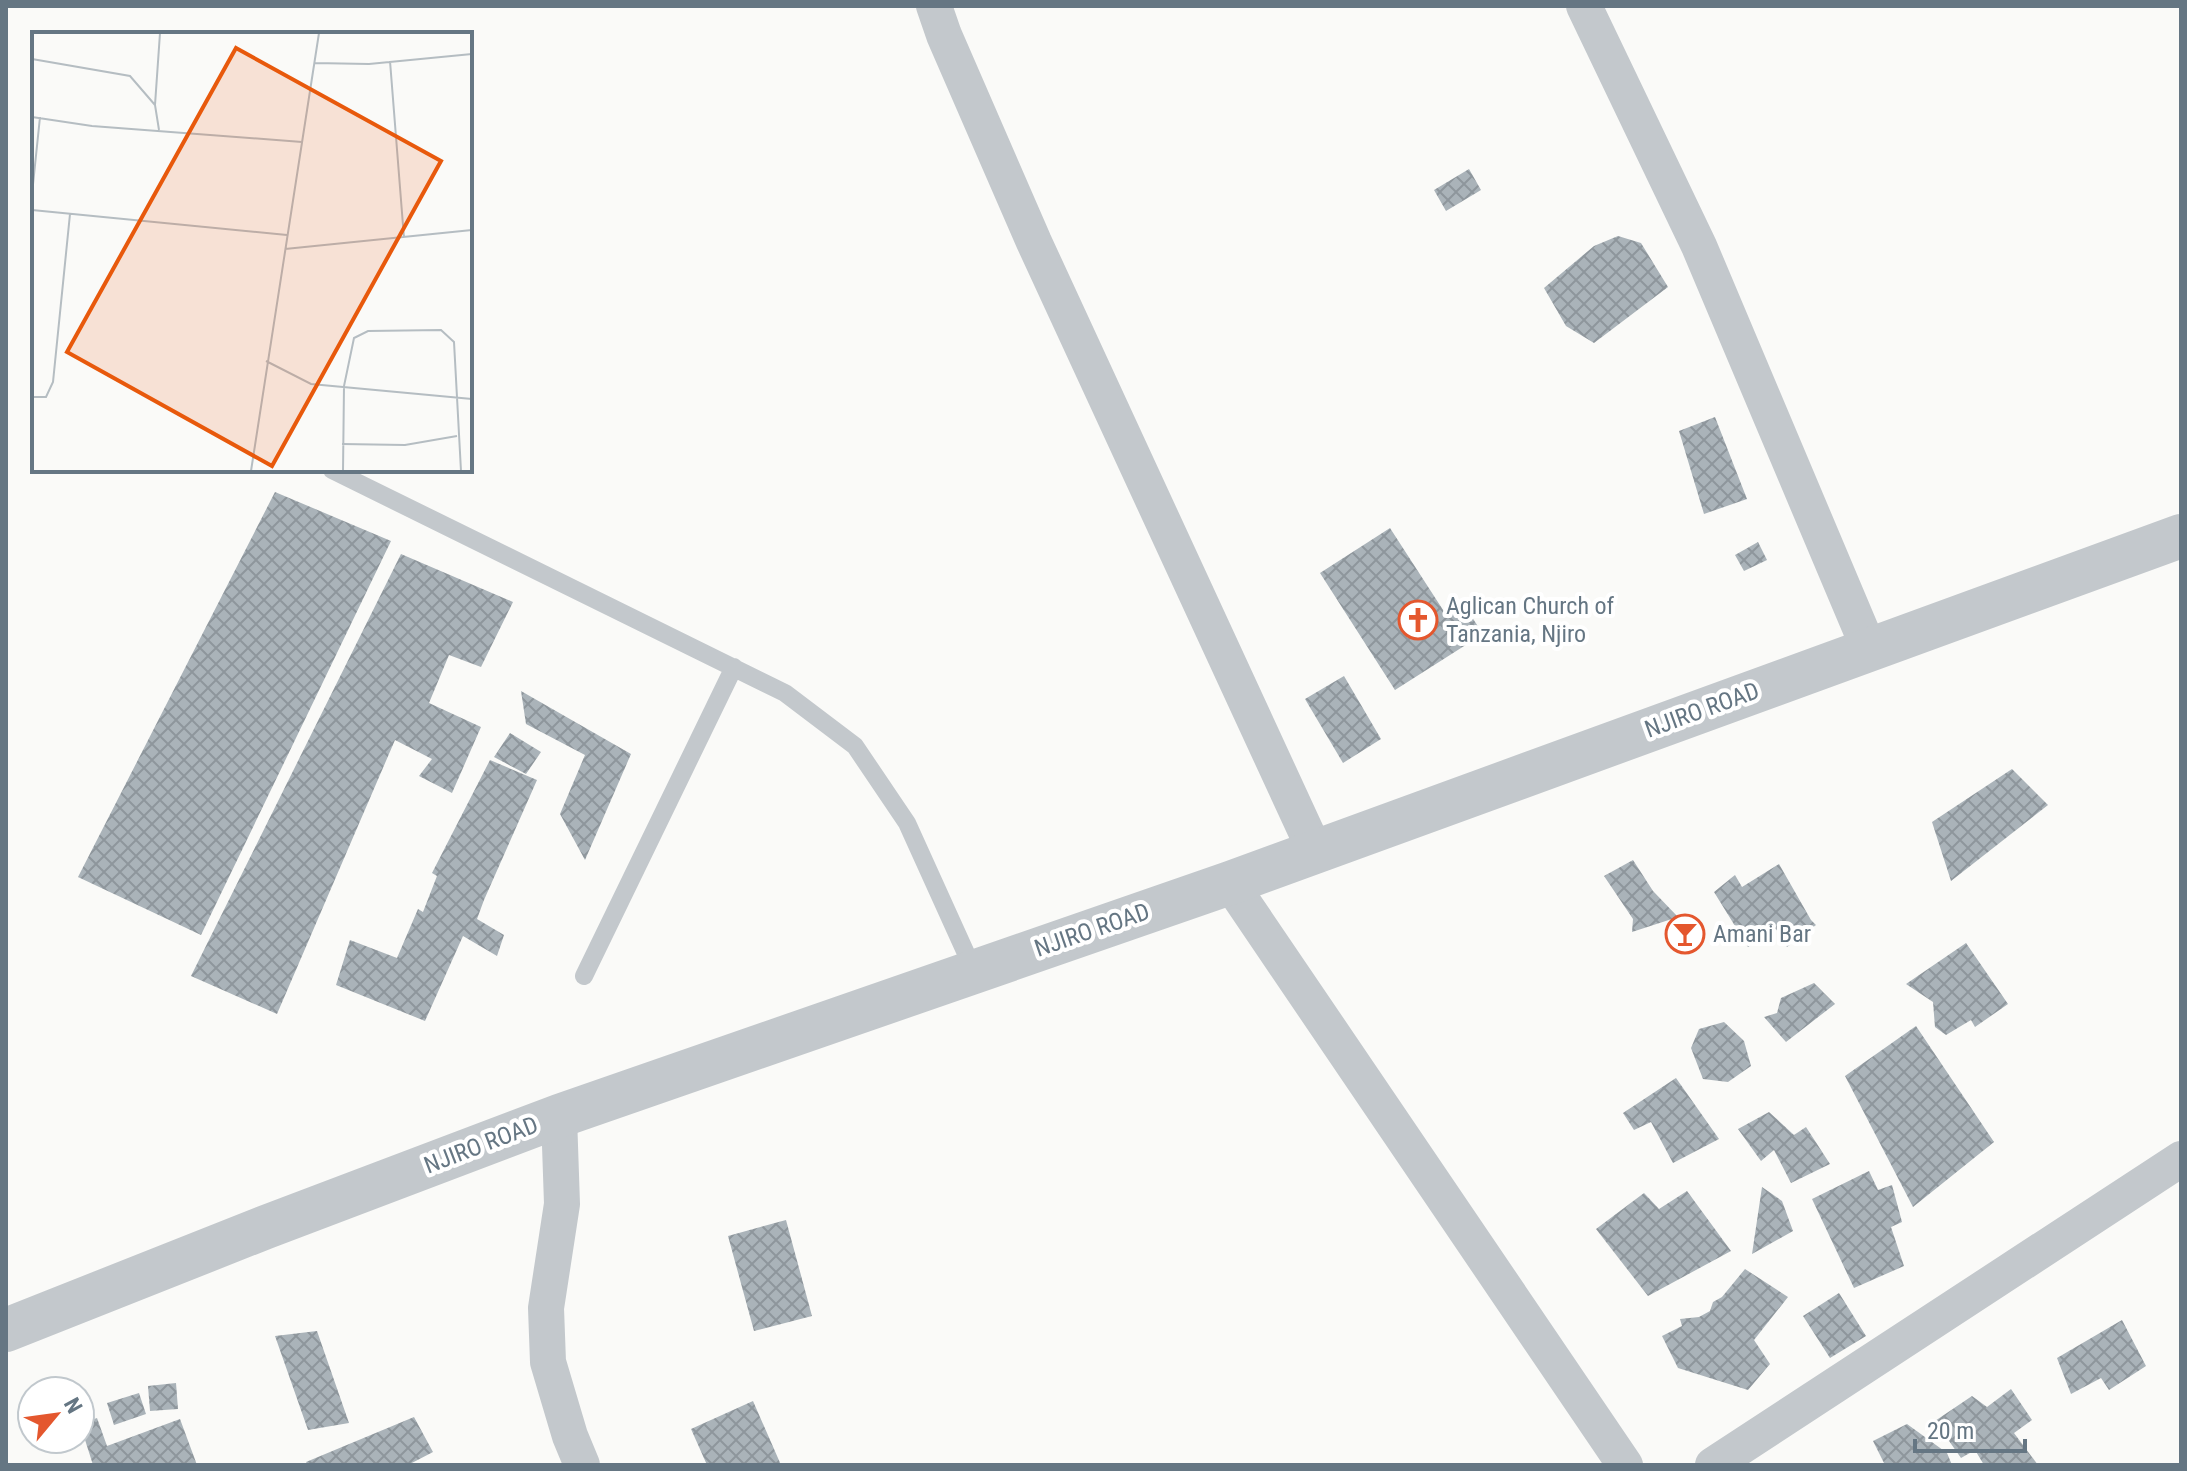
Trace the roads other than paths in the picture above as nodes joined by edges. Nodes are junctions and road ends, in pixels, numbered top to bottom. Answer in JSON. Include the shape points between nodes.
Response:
{"nodes":[{"id":1,"x":934,"y":6,"type":"edge"},
{"id":2,"x":1584,"y":6,"type":"edge"},
{"id":3,"x":336,"y":472,"type":"edge"},
{"id":4,"x":2181,"y":536,"type":"edge"},
{"id":5,"x":1869,"y":649,"type":"junction"},
{"id":6,"x":734,"y":667,"type":"junction"},
{"id":7,"x":1315,"y":851,"type":"junction"},
{"id":8,"x":1230,"y":883,"type":"junction"},
{"id":9,"x":974,"y":971,"type":"junction"},
{"id":10,"x":584,"y":976,"type":"dead end"},
{"id":11,"x":559,"y":1116,"type":"junction"},
{"id":12,"x":2181,"y":1159,"type":"edge"},
{"id":13,"x":6,"y":1330,"type":"edge"},
{"id":14,"x":582,"y":1465,"type":"edge"},
{"id":15,"x":1625,"y":1465,"type":"edge"},
{"id":16,"x":1713,"y":1465,"type":"edge"}],
"edges":[{"from":1,"to":7,"type":"street","via":[[1034,242]]},
{"from":2,"to":5,"type":"street","via":[[1699,246]]},
{"from":3,"to":6,"type":"lane"},
{"from":4,"to":5,"type":"street","name":"NJIRO ROAD"},
{"from":5,"to":7,"type":"street","name":"NJIRO ROAD"},
{"from":6,"to":9,"type":"lane","via":[[785,693],[855,746],[907,823]]},
{"from":6,"to":10,"type":"lane"},
{"from":7,"to":8,"type":"street","name":"NJIRO ROAD"},
{"from":8,"to":9,"type":"street","name":"NJIRO ROAD"},
{"from":8,"to":15,"type":"street"},
{"from":9,"to":11,"type":"street","name":"NJIRO ROAD"},
{"from":11,"to":13,"type":"street","name":"NJIRO ROAD"},
{"from":11,"to":14,"type":"street","via":[[562,1204],[546,1308],[548,1362]]},
{"from":12,"to":16,"type":"street"}]}
